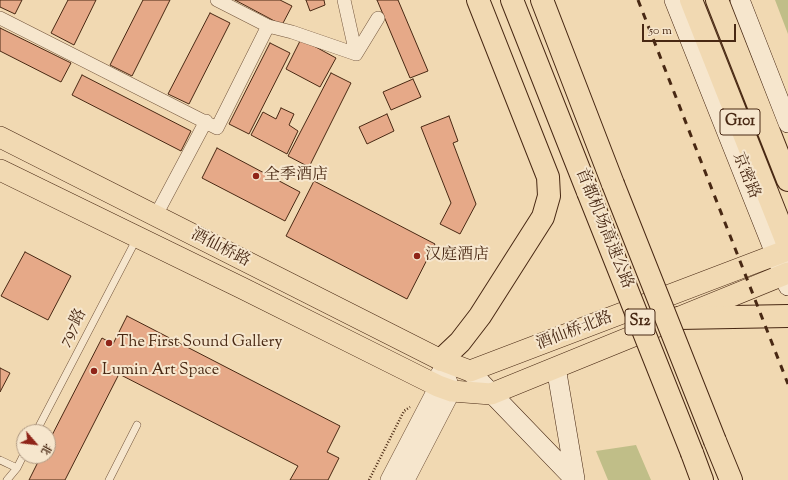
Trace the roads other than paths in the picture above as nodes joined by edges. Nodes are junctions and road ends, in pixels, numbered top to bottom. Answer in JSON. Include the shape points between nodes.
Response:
{"nodes":[{"id":1,"x":217,"y":0,"type":"edge"},
{"id":2,"x":344,"y":0,"type":"edge"},
{"id":3,"x":478,"y":0,"type":"edge"},
{"id":4,"x":512,"y":0,"type":"edge"},
{"id":5,"x":542,"y":0,"type":"edge"},
{"id":6,"x":556,"y":0,"type":"edge"},
{"id":7,"x":674,"y":0,"type":"edge"},
{"id":8,"x":691,"y":0,"type":"edge"},
{"id":9,"x":717,"y":0,"type":"edge"},
{"id":10,"x":740,"y":0,"type":"edge"},
{"id":11,"x":0,"y":18,"type":"edge"},
{"id":12,"x":378,"y":18,"type":"dead end"},
{"id":13,"x":268,"y":26,"type":"junction"},
{"id":14,"x":356,"y":54,"type":"junction"},
{"id":15,"x":562,"y":54,"type":"junction"},
{"id":16,"x":206,"y":121,"type":"junction"},
{"id":17,"x":788,"y":122,"type":"edge"},
{"id":18,"x":0,"y":137,"type":"edge"},
{"id":19,"x":0,"y":170,"type":"edge"},
{"id":20,"x":788,"y":180,"type":"edge"},
{"id":21,"x":155,"y":217,"type":"junction"},
{"id":22,"x":137,"y":237,"type":"junction"},
{"id":23,"x":784,"y":250,"type":"edge"},
{"id":24,"x":787,"y":278,"type":"edge"},
{"id":25,"x":788,"y":316,"type":"edge"},
{"id":26,"x":679,"y":318,"type":"junction"},
{"id":27,"x":441,"y":360,"type":"junction"},
{"id":28,"x":556,"y":367,"type":"junction"},
{"id":29,"x":470,"y":371,"type":"junction"},
{"id":30,"x":445,"y":389,"type":"junction"},
{"id":31,"x":491,"y":394,"type":"junction"},
{"id":32,"x":40,"y":424,"type":"edge"},
{"id":33,"x":137,"y":425,"type":"dead end"},
{"id":34,"x":0,"y":460,"type":"edge"},
{"id":35,"x":19,"y":464,"type":"edge"},
{"id":36,"x":17,"y":468,"type":"junction"},
{"id":37,"x":6,"y":480,"type":"edge"},
{"id":38,"x":109,"y":480,"type":"edge"},
{"id":39,"x":389,"y":480,"type":"edge"},
{"id":40,"x":406,"y":480,"type":"edge"},
{"id":41,"x":575,"y":480,"type":"edge"},
{"id":42,"x":702,"y":480,"type":"edge"},
{"id":43,"x":731,"y":480,"type":"edge"}],
"edges":[{"from":1,"to":13,"type":"street"},
{"from":2,"to":14,"type":"street"},
{"from":3,"to":27,"type":"highway","via":[[548,177],[549,196],[543,217],[480,316],[460,342]]},
{"from":4,"to":42,"type":"highway","name":"首都机场高速公路","number":"S12","bridge":true},
{"from":5,"to":15,"type":"highway","name":"首都机场高速公路","number":"S12"},
{"from":6,"to":15,"type":"highway"},
{"from":7,"to":23,"type":"main road","name":"京密路"},
{"from":8,"to":23,"type":"highway","number":"G101"},
{"from":9,"to":20,"type":"highway","number":"G101"},
{"from":10,"to":17,"type":"main road"},
{"from":11,"to":16,"type":"street"},
{"from":12,"to":14,"type":"street"},
{"from":13,"to":14,"type":"street"},
{"from":13,"to":16,"type":"street","via":[[217,128]]},
{"from":15,"to":43,"type":"highway","name":"首都机场高速公路","number":"S12","bridge":true},
{"from":16,"to":21,"type":"street"},
{"from":18,"to":21,"type":"main road","name":"酒仙桥路"},
{"from":19,"to":22,"type":"main road","name":"酒仙桥路"},
{"from":21,"to":27,"type":"main road","name":"酒仙桥路"},
{"from":22,"to":30,"type":"main road","name":"酒仙桥路"},
{"from":22,"to":32,"type":"lane","name":"797路"},
{"from":23,"to":24,"type":"main road","name":"京密路","number":"G101"},
{"from":23,"to":29,"type":"main road","name":"酒仙桥北路"},
{"from":24,"to":26,"type":"main road","name":"酒仙桥北路"},
{"from":25,"to":26,"type":"highway"},
{"from":26,"to":28,"type":"main road","name":"酒仙桥北路"},
{"from":27,"to":29,"type":"main road"},
{"from":27,"to":30,"type":"street"},
{"from":28,"to":31,"type":"main road","name":"酒仙桥北路"},
{"from":28,"to":41,"type":"main road"},
{"from":29,"to":31,"type":"main road"},
{"from":30,"to":31,"type":"main road","name":"酒仙桥北路"},
{"from":30,"to":39,"type":"street"},
{"from":30,"to":40,"type":"street"},
{"from":31,"to":41,"type":"main road"},
{"from":33,"to":38,"type":"lane"},
{"from":34,"to":36,"type":"lane"},
{"from":35,"to":36,"type":"lane"},
{"from":36,"to":37,"type":"lane"}]}
